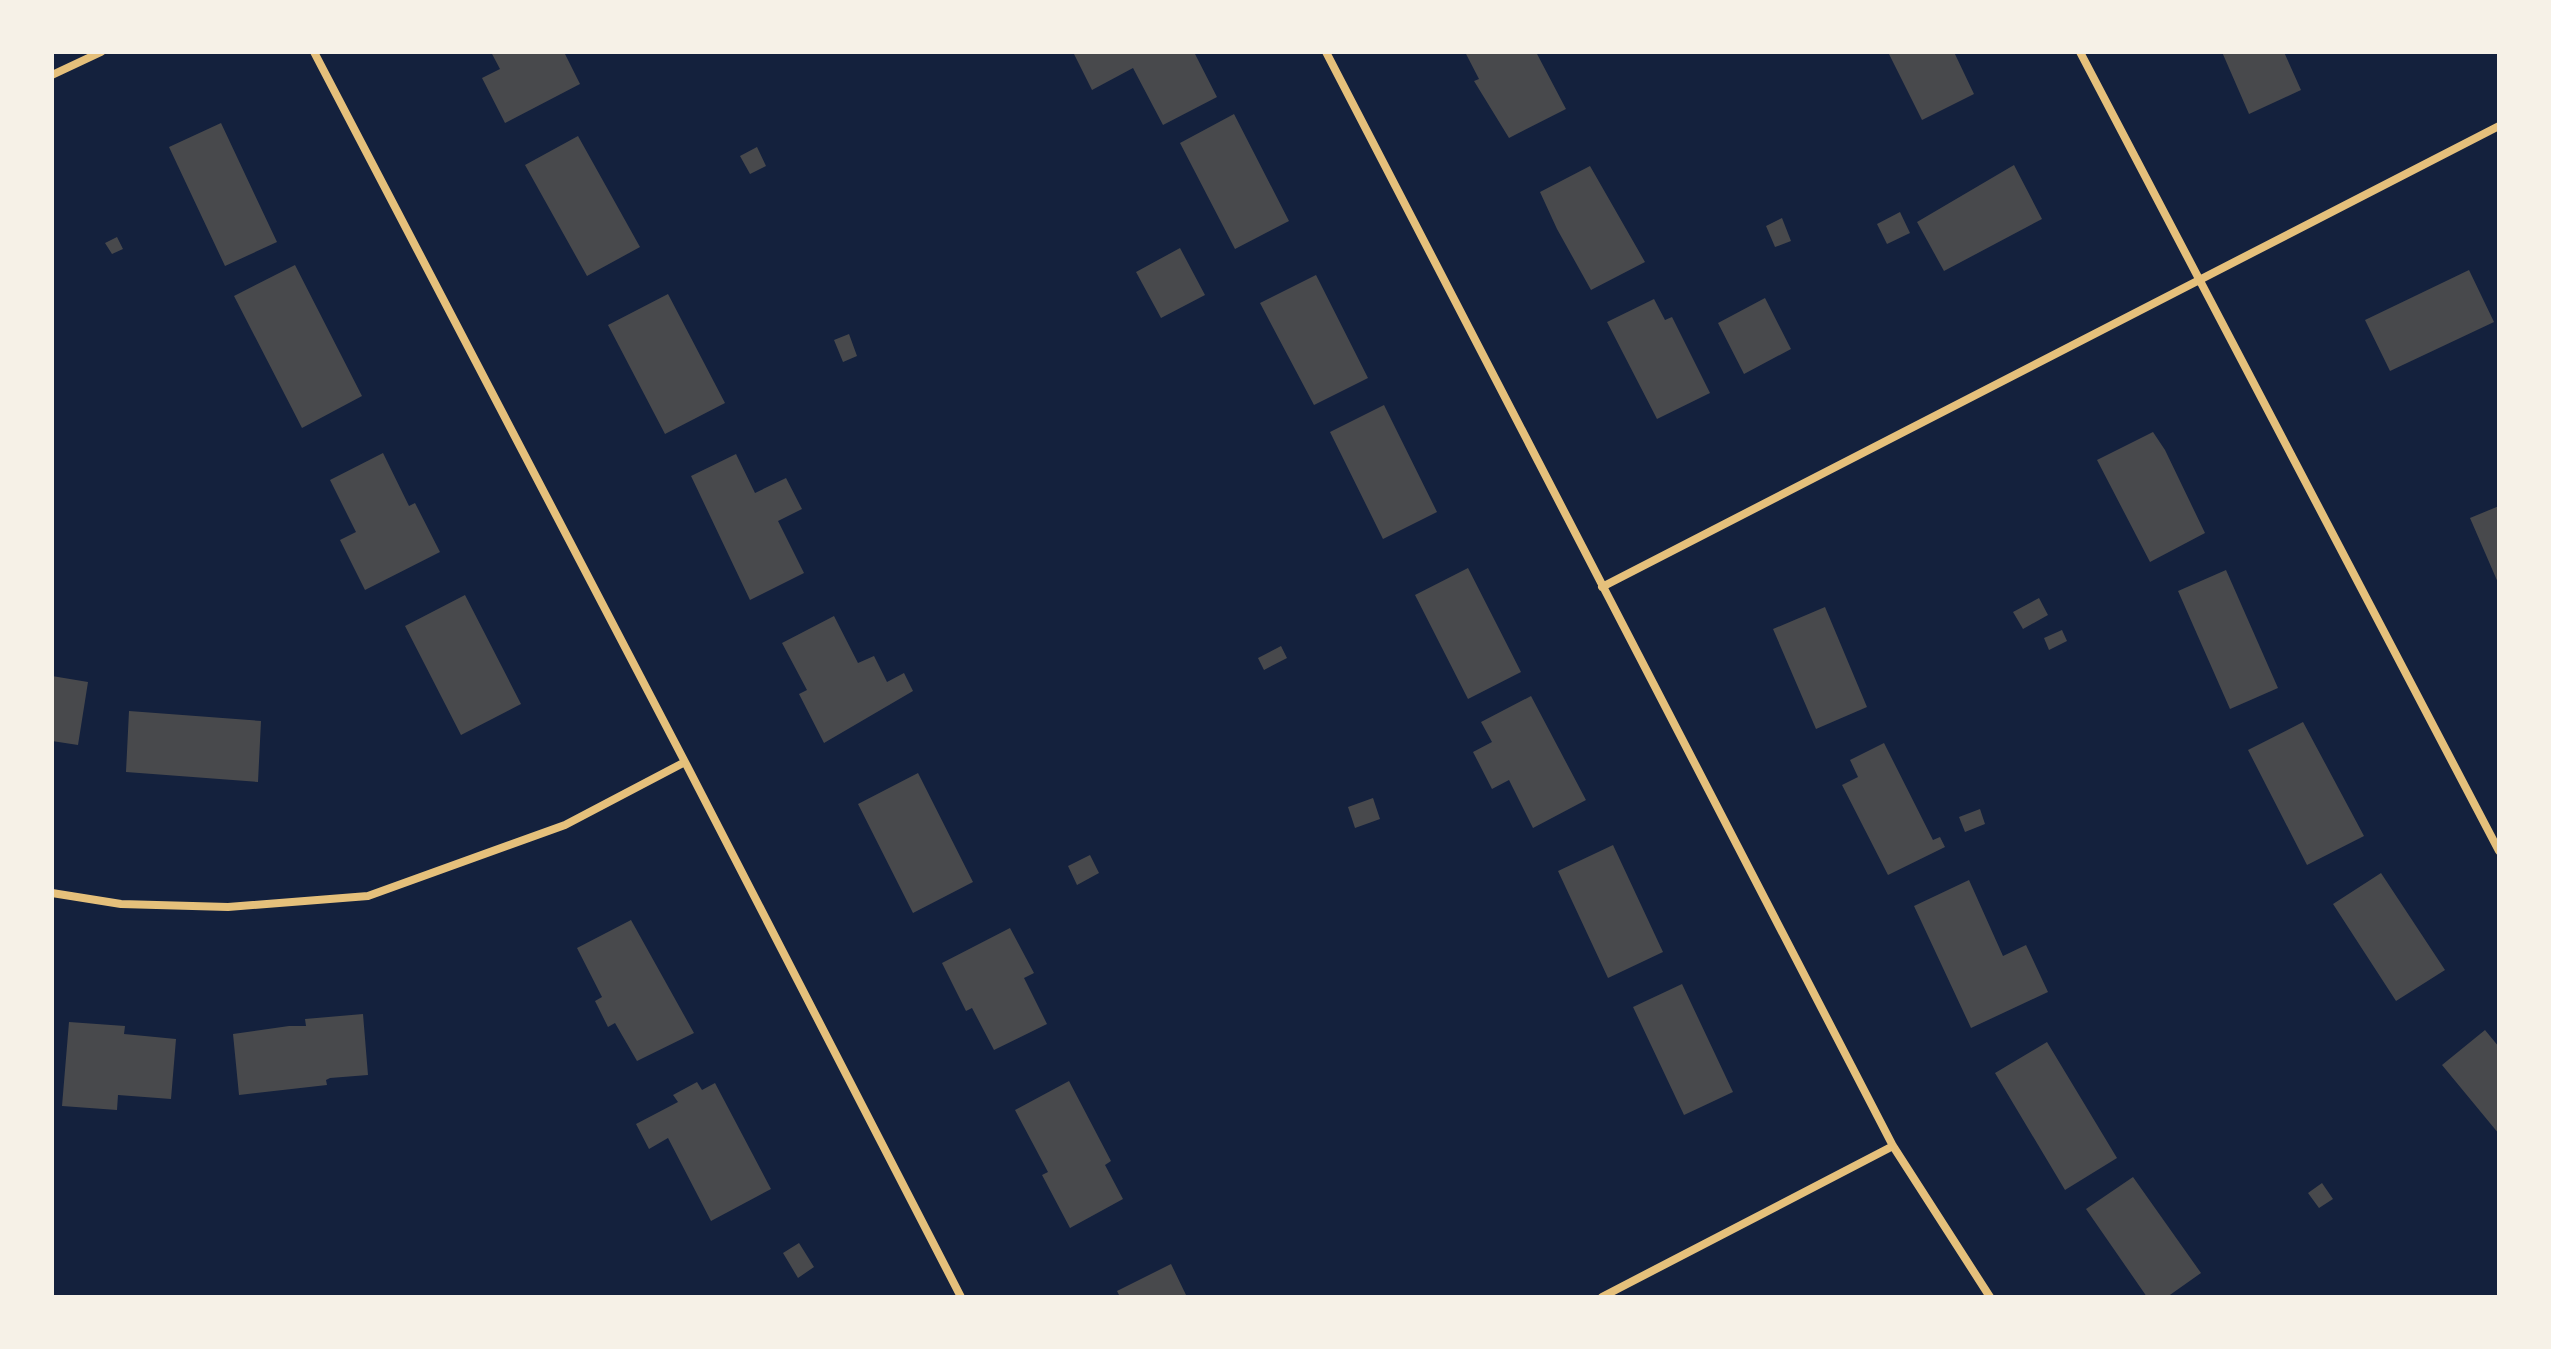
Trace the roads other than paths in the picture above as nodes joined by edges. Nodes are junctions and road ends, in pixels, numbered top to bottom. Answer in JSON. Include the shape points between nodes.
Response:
{"nodes":[{"id":1,"x":101,"y":52,"type":"edge"},
{"id":2,"x":314,"y":52,"type":"edge"},
{"id":3,"x":1326,"y":52,"type":"edge"},
{"id":4,"x":2080,"y":52,"type":"edge"},
{"id":5,"x":52,"y":75,"type":"edge"},
{"id":6,"x":2499,"y":126,"type":"edge"},
{"id":7,"x":2198,"y":281,"type":"junction"},
{"id":8,"x":1602,"y":587,"type":"junction"},
{"id":9,"x":685,"y":762,"type":"junction"},
{"id":10,"x":2499,"y":851,"type":"edge"},
{"id":11,"x":52,"y":893,"type":"edge"},
{"id":12,"x":1893,"y":1146,"type":"junction"},
{"id":13,"x":961,"y":1297,"type":"edge"},
{"id":14,"x":1602,"y":1297,"type":"edge"},
{"id":15,"x":1990,"y":1297,"type":"edge"}],
"edges":[{"from":1,"to":5,"type":"street"},
{"from":2,"to":9,"type":"street"},
{"from":3,"to":8,"type":"street"},
{"from":4,"to":7,"type":"street"},
{"from":6,"to":7,"type":"street"},
{"from":7,"to":8,"type":"street"},
{"from":7,"to":10,"type":"street"},
{"from":8,"to":12,"type":"street"},
{"from":9,"to":11,"type":"street","via":[[565,825],[368,896],[228,907],[121,904]]},
{"from":9,"to":13,"type":"street"},
{"from":12,"to":14,"type":"street"},
{"from":12,"to":15,"type":"street"}]}
